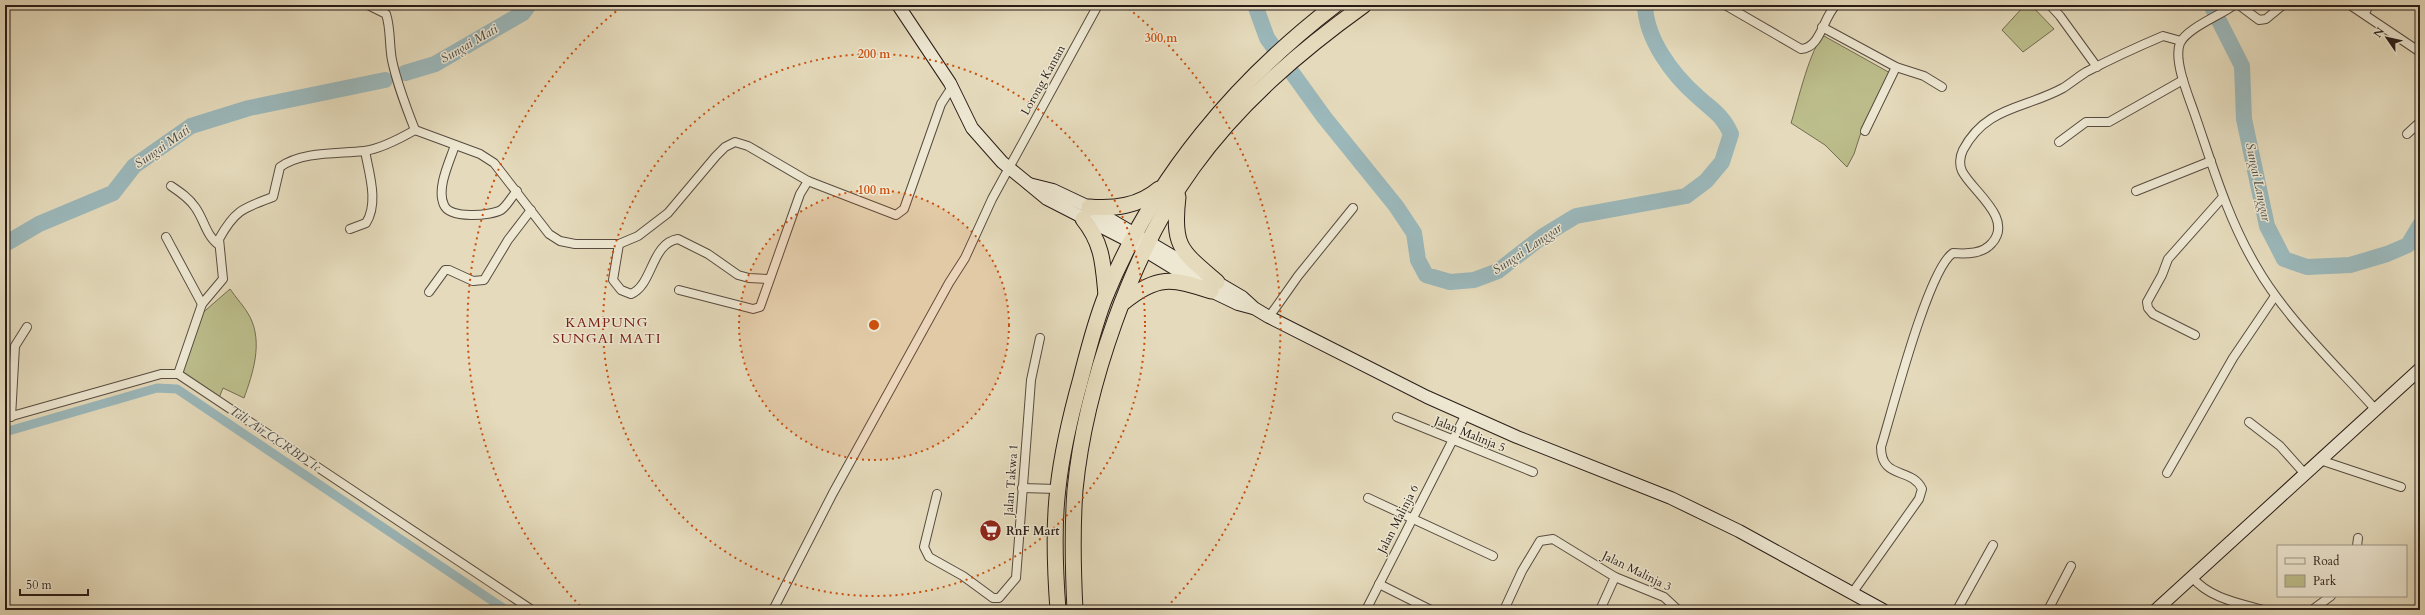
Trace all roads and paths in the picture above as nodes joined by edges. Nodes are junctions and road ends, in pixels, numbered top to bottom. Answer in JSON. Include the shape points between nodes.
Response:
{"nodes":[{"id":1,"x":368,"y":5,"type":"edge"},
{"id":2,"x":898,"y":5,"type":"edge"},
{"id":3,"x":1098,"y":5,"type":"edge"},
{"id":4,"x":1336,"y":5,"type":"edge"},
{"id":5,"x":1364,"y":5,"type":"edge"},
{"id":6,"x":1725,"y":5,"type":"edge"},
{"id":7,"x":1836,"y":5,"type":"edge"},
{"id":8,"x":2050,"y":5,"type":"edge"},
{"id":9,"x":2283,"y":5,"type":"edge"},
{"id":10,"x":2350,"y":5,"type":"edge"},
{"id":11,"x":2369,"y":5,"type":"edge"},
{"id":12,"x":2235,"y":6,"type":"edge"},
{"id":13,"x":1736,"y":8,"type":"edge"},
{"id":14,"x":2364,"y":13,"type":"junction"},
{"id":15,"x":1822,"y":27,"type":"junction"},
{"id":16,"x":2181,"y":41,"type":"junction"},
{"id":17,"x":2420,"y":52,"type":"edge"},
{"id":18,"x":1896,"y":67,"type":"junction"},
{"id":19,"x":2097,"y":67,"type":"junction"},
{"id":20,"x":2183,"y":80,"type":"junction"},
{"id":21,"x":952,"y":87,"type":"junction"},
{"id":22,"x":1942,"y":87,"type":"dead end"},
{"id":23,"x":2420,"y":122,"type":"edge"},
{"id":24,"x":415,"y":130,"type":"junction"},
{"id":25,"x":1865,"y":131,"type":"dead end"},
{"id":26,"x":2407,"y":134,"type":"dead end"},
{"id":27,"x":2059,"y":142,"type":"dead end"},
{"id":28,"x":455,"y":145,"type":"junction"},
{"id":29,"x":365,"y":151,"type":"junction"},
{"id":30,"x":2211,"y":161,"type":"junction"},
{"id":31,"x":1009,"y":167,"type":"junction"},
{"id":32,"x":808,"y":181,"type":"junction"},
{"id":33,"x":171,"y":186,"type":"dead end"},
{"id":34,"x":1172,"y":187,"type":"junction"},
{"id":35,"x":517,"y":190,"type":"junction"},
{"id":36,"x":2136,"y":191,"type":"dead end"},
{"id":37,"x":2223,"y":197,"type":"junction"},
{"id":38,"x":1353,"y":208,"type":"dead end"},
{"id":39,"x":531,"y":210,"type":"junction"},
{"id":40,"x":1086,"y":213,"type":"junction"},
{"id":41,"x":350,"y":229,"type":"dead end"},
{"id":42,"x":166,"y":236,"type":"dead end"},
{"id":43,"x":1134,"y":237,"type":"junction"},
{"id":44,"x":619,"y":244,"type":"junction"},
{"id":45,"x":219,"y":245,"type":"junction"},
{"id":46,"x":1148,"y":245,"type":"junction"},
{"id":47,"x":770,"y":279,"type":"junction"},
{"id":48,"x":1214,"y":286,"type":"junction"},
{"id":49,"x":679,"y":290,"type":"dead end"},
{"id":50,"x":429,"y":292,"type":"dead end"},
{"id":51,"x":1106,"y":296,"type":"junction"},
{"id":52,"x":2275,"y":296,"type":"junction"},
{"id":53,"x":202,"y":304,"type":"junction"},
{"id":54,"x":1121,"y":305,"type":"junction"},
{"id":55,"x":1269,"y":317,"type":"junction"},
{"id":56,"x":27,"y":327,"type":"dead end"},
{"id":57,"x":2195,"y":335,"type":"dead end"},
{"id":58,"x":1040,"y":338,"type":"dead end"},
{"id":59,"x":2420,"y":369,"type":"edge"},
{"id":60,"x":178,"y":374,"type":"junction"},
{"id":61,"x":2376,"y":410,"type":"junction"},
{"id":62,"x":1466,"y":414,"type":"junction"},
{"id":63,"x":8,"y":417,"type":"edge"},
{"id":64,"x":1397,"y":417,"type":"dead end"},
{"id":65,"x":2249,"y":422,"type":"dead end"},
{"id":66,"x":1453,"y":440,"type":"junction"},
{"id":67,"x":2320,"y":460,"type":"junction"},
{"id":68,"x":1533,"y":472,"type":"dead end"},
{"id":69,"x":2167,"y":473,"type":"dead end"},
{"id":70,"x":2305,"y":474,"type":"junction"},
{"id":71,"x":2401,"y":487,"type":"dead end"},
{"id":72,"x":1022,"y":488,"type":"junction"},
{"id":73,"x":1057,"y":490,"type":"junction"},
{"id":74,"x":937,"y":494,"type":"dead end"},
{"id":75,"x":1368,"y":498,"type":"dead end"},
{"id":76,"x":1412,"y":517,"type":"junction"},
{"id":77,"x":1994,"y":545,"type":"dead end"},
{"id":78,"x":1493,"y":556,"type":"dead end"},
{"id":79,"x":2071,"y":566,"type":"dead end"},
{"id":80,"x":1615,"y":577,"type":"junction"},
{"id":81,"x":2192,"y":577,"type":"junction"},
{"id":82,"x":1379,"y":584,"type":"junction"},
{"id":83,"x":1853,"y":592,"type":"junction"},
{"id":84,"x":2330,"y":597,"type":"edge"},
{"id":85,"x":532,"y":610,"type":"edge"},
{"id":86,"x":773,"y":610,"type":"edge"},
{"id":87,"x":1058,"y":610,"type":"edge"},
{"id":88,"x":1075,"y":610,"type":"edge"},
{"id":89,"x":1366,"y":610,"type":"edge"},
{"id":90,"x":1431,"y":610,"type":"edge"},
{"id":91,"x":1504,"y":610,"type":"edge"},
{"id":92,"x":1600,"y":610,"type":"edge"},
{"id":93,"x":1678,"y":610,"type":"edge"},
{"id":94,"x":1883,"y":610,"type":"edge"},
{"id":95,"x":1957,"y":610,"type":"edge"},
{"id":96,"x":2048,"y":610,"type":"edge"},
{"id":97,"x":2156,"y":610,"type":"edge"},
{"id":98,"x":2263,"y":610,"type":"edge"},
{"id":99,"x":2312,"y":610,"type":"edge"}],
"edges":[{"from":1,"to":24,"type":"street","via":[[386,14],[392,59],[401,94]]},
{"from":2,"to":21,"type":"main road"},
{"from":3,"to":31,"type":"street","name":"Lorong Kantan"},
{"from":4,"to":34,"type":"highway","via":[[1288,43],[1254,75],[1203,132]]},
{"from":5,"to":34,"type":"highway","via":[[1299,54],[1264,86]]},
{"from":6,"to":13,"type":"street"},
{"from":7,"to":15,"type":"street"},
{"from":8,"to":19,"type":"street"},
{"from":9,"to":12,"type":"street","via":[[2266,19],[2259,20]]},
{"from":10,"to":14,"type":"street"},
{"from":11,"to":14,"type":"street"},
{"from":12,"to":16,"type":"street","via":[[2191,32]]},
{"from":13,"to":15,"type":"street","via":[[1801,49],[1808,49],[1814,44]]},
{"from":14,"to":17,"type":"street"},
{"from":15,"to":18,"type":"street"},
{"from":16,"to":19,"type":"street","via":[[2163,36]]},
{"from":16,"to":20,"type":"street","via":[[2179,57]]},
{"from":18,"to":22,"type":"street","via":[[1924,76]]},
{"from":18,"to":25,"type":"street"},
{"from":19,"to":83,"type":"street","via":[[2063,88],[2013,106],[1982,124],[1963,150],[1960,158],[1961,170],[1992,208],[1998,226],[1996,238],[1979,252],[1953,253],[1942,266],[1907,355],[1881,447],[1881,457],[1885,464],[1890,469],[1916,480],[1922,489],[1918,499]]},
{"from":20,"to":27,"type":"street","via":[[2109,122],[2086,122]]},
{"from":20,"to":30,"type":"street"},
{"from":21,"to":31,"type":"main road","via":[[972,128],[989,149]]},
{"from":21,"to":32,"type":"street","via":[[941,104],[901,213],[891,215]]},
{"from":23,"to":26,"type":"street"},
{"from":24,"to":28,"type":"street"},
{"from":24,"to":29,"type":"street","via":[[402,138]]},
{"from":28,"to":35,"type":"street","via":[[480,154],[494,163]]},
{"from":28,"to":35,"type":"street","via":[[441,195],[444,206],[452,213],[460,216],[493,213],[503,209]]},
{"from":29,"to":41,"type":"street","via":[[373,199],[371,213],[366,223]]},
{"from":29,"to":45,"type":"street","via":[[341,152],[286,163],[280,167],[276,193],[273,197],[245,207],[237,213],[221,235]]},
{"from":30,"to":36,"type":"street"},
{"from":30,"to":37,"type":"street"},
{"from":31,"to":40,"type":"main road","via":[[1047,199]]},
{"from":31,"to":86,"type":"street","name":"Lorong Kantan","via":[[965,258],[864,435]]},
{"from":32,"to":44,"type":"street","via":[[742,143],[730,143],[668,213],[638,236]]},
{"from":32,"to":47,"type":"street","via":[[800,194]]},
{"from":33,"to":45,"type":"street","via":[[193,203],[212,240]]},
{"from":34,"to":40,"type":"highway","via":[[1147,199]]},
{"from":34,"to":43,"type":"highway"},
{"from":34,"to":46,"type":"highway"},
{"from":34,"to":48,"type":"highway","via":[[1181,248]]},
{"from":35,"to":39,"type":"street"},
{"from":37,"to":52,"type":"street","via":[[2256,266]]},
{"from":37,"to":57,"type":"street","via":[[2168,259],[2147,302],[2153,314]]},
{"from":38,"to":55,"type":"street","via":[[1298,276]]},
{"from":39,"to":44,"type":"street","via":[[550,234],[560,241],[575,244]]},
{"from":39,"to":50,"type":"street","via":[[508,240],[484,280],[473,281],[445,270]]},
{"from":40,"to":43,"type":"main road"},
{"from":40,"to":51,"type":"highway","via":[[1102,253]]},
{"from":42,"to":53,"type":"street"},
{"from":43,"to":46,"type":"main road"},
{"from":43,"to":51,"type":"highway"},
{"from":44,"to":47,"type":"street","via":[[613,280],[621,290],[631,294],[638,290],[657,256],[668,243],[678,239],[708,254],[738,274],[749,278]]},
{"from":45,"to":53,"type":"street","via":[[223,279]]},
{"from":46,"to":48,"type":"main road"},
{"from":46,"to":54,"type":"highway"},
{"from":47,"to":49,"type":"street","via":[[762,303],[757,309]]},
{"from":48,"to":54,"type":"highway","via":[[1165,281],[1139,290]]},
{"from":48,"to":55,"type":"main road","via":[[1238,304],[1254,308]]},
{"from":51,"to":73,"type":"highway","via":[[1072,410]]},
{"from":52,"to":61,"type":"street"},
{"from":52,"to":69,"type":"street","via":[[2234,358]]},
{"from":53,"to":60,"type":"street"},
{"from":54,"to":88,"type":"highway","via":[[1088,417],[1077,473],[1073,539]]},
{"from":55,"to":62,"type":"main road","via":[[1372,370]]},
{"from":56,"to":63,"type":"street","via":[[15,346]]},
{"from":58,"to":72,"type":"street","name":"Jalan Takwa 1","via":[[1031,380]]},
{"from":59,"to":61,"type":"main road"},
{"from":60,"to":63,"type":"street","via":[[161,374]]},
{"from":60,"to":85,"type":"street"},
{"from":61,"to":67,"type":"main road"},
{"from":62,"to":66,"type":"street","name":"Jalan Malinja 6"},
{"from":62,"to":83,"type":"main road","via":[[1671,498]]},
{"from":64,"to":66,"type":"street","name":"Jalan Malinja 5"},
{"from":65,"to":70,"type":"street","via":[[2280,446]]},
{"from":66,"to":68,"type":"street","name":"Jalan Malinja 5"},
{"from":66,"to":76,"type":"street","name":"Jalan Malinja 6"},
{"from":67,"to":70,"type":"main road"},
{"from":67,"to":71,"type":"street"},
{"from":70,"to":81,"type":"main road"},
{"from":72,"to":73,"type":"street"},
{"from":72,"to":74,"type":"street","name":"Jalan Takwa 1","via":[[1016,578],[999,598],[993,598],[963,576],[929,557],[924,547]]},
{"from":73,"to":87,"type":"highway"},
{"from":75,"to":76,"type":"street"},
{"from":76,"to":78,"type":"street"},
{"from":76,"to":82,"type":"street","name":"Jalan Malinja 6"},
{"from":77,"to":95,"type":"street"},
{"from":79,"to":96,"type":"street"},
{"from":80,"to":91,"type":"street","name":"Jalan Malinja 3","via":[[1553,539],[1540,541],[1522,571]]},
{"from":80,"to":92,"type":"street"},
{"from":80,"to":93,"type":"street","name":"Jalan Malinja 3","via":[[1664,597]]},
{"from":81,"to":97,"type":"main road"},
{"from":81,"to":98,"type":"street","via":[[2200,588]]},
{"from":82,"to":89,"type":"street","name":"Jalan Malinja 6"},
{"from":82,"to":90,"type":"street"},
{"from":83,"to":94,"type":"main road"},
{"from":84,"to":99,"type":"street"}]}
